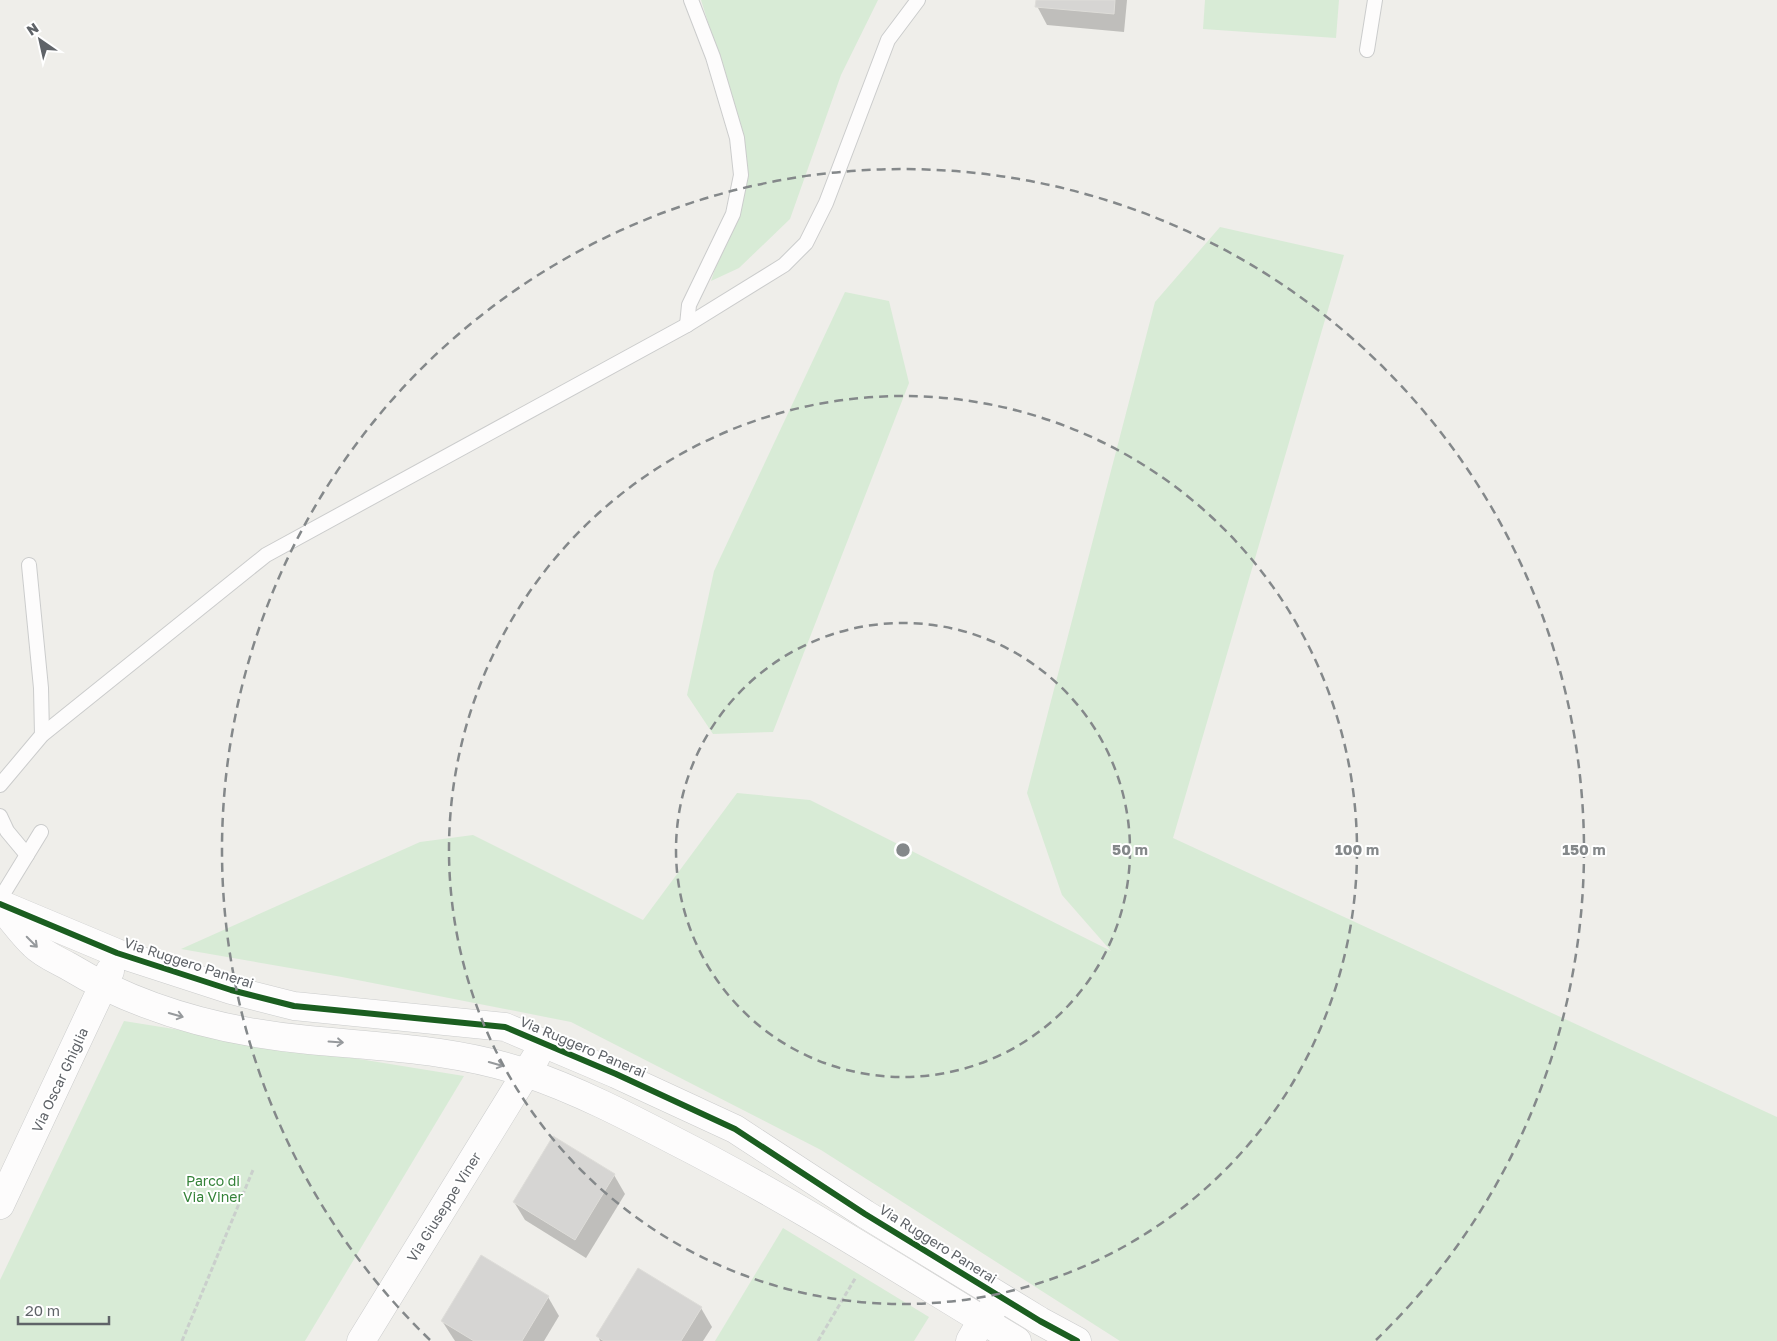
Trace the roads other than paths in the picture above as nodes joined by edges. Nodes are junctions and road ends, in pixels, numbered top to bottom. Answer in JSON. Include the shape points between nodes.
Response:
{"nodes":[{"id":1,"x":691,"y":0,"type":"edge"},
{"id":2,"x":918,"y":0,"type":"edge"},
{"id":3,"x":1374,"y":0,"type":"edge"},
{"id":4,"x":1367,"y":50,"type":"dead end"},
{"id":5,"x":688,"y":325,"type":"junction"},
{"id":6,"x":29,"y":565,"type":"dead end"},
{"id":7,"x":42,"y":735,"type":"junction"},
{"id":8,"x":0,"y":785,"type":"edge"},
{"id":9,"x":0,"y":816,"type":"edge"},
{"id":10,"x":41,"y":832,"type":"dead end"},
{"id":11,"x":27,"y":855,"type":"junction"},
{"id":12,"x":0,"y":900,"type":"edge"},
{"id":13,"x":0,"y":905,"type":"edge"},
{"id":14,"x":117,"y":953,"type":"junction"},
{"id":15,"x":103,"y":988,"type":"junction"},
{"id":16,"x":544,"y":1044,"type":"junction"},
{"id":17,"x":527,"y":1073,"type":"junction"},
{"id":18,"x":0,"y":1205,"type":"edge"},
{"id":19,"x":1001,"y":1298,"type":"junction"},
{"id":20,"x":976,"y":1331,"type":"edge"},
{"id":21,"x":361,"y":1341,"type":"edge"},
{"id":22,"x":1017,"y":1341,"type":"edge"},
{"id":23,"x":1076,"y":1341,"type":"edge"}],
"edges":[{"from":1,"to":5,"type":"lane","via":[[713,57],[737,138],[741,175],[733,214],[689,305]]},
{"from":2,"to":5,"type":"lane","via":[[888,40],[826,203],[806,243],[784,265]]},
{"from":3,"to":4,"type":"lane"},
{"from":5,"to":7,"type":"lane","via":[[266,554]]},
{"from":6,"to":7,"type":"lane","via":[[41,688]]},
{"from":7,"to":8,"type":"lane"},
{"from":9,"to":11,"type":"lane","via":[[7,831]]},
{"from":10,"to":11,"type":"lane"},
{"from":11,"to":12,"type":"lane"},
{"from":13,"to":14,"type":"street","name":"Via Ruggero Panerai"},
{"from":13,"to":15,"type":"street","name":"Via Ruggero Panerai","one_way":true,"via":[[34,946]]},
{"from":14,"to":15,"type":"street","name":"Via Oscar Ghiglia"},
{"from":14,"to":16,"type":"street","name":"Via Ruggero Panerai","via":[[231,990],[294,1006],[505,1027]]},
{"from":15,"to":17,"type":"street","name":"Via Ruggero Panerai","one_way":true,"via":[[166,1012],[228,1029],[428,1051],[481,1059]]},
{"from":15,"to":18,"type":"street","name":"Via Oscar Ghiglia"},
{"from":16,"to":17,"type":"street","name":"Via Ruggero Panerai"},
{"from":16,"to":19,"type":"street","name":"Via Ruggero Panerai","via":[[735,1129]]},
{"from":17,"to":20,"type":"street","name":"Via Ruggero Panerai","via":[[587,1098],[718,1163],[798,1208],[871,1252]]},
{"from":17,"to":21,"type":"street","name":"Via Giuseppe Viner"},
{"from":19,"to":20,"type":"street","name":"Via Ruggero Panerai"},
{"from":19,"to":23,"type":"street","name":"Via Ruggero Panerai"},
{"from":20,"to":22,"type":"street","name":"Via Ruggero Panerai"}]}
